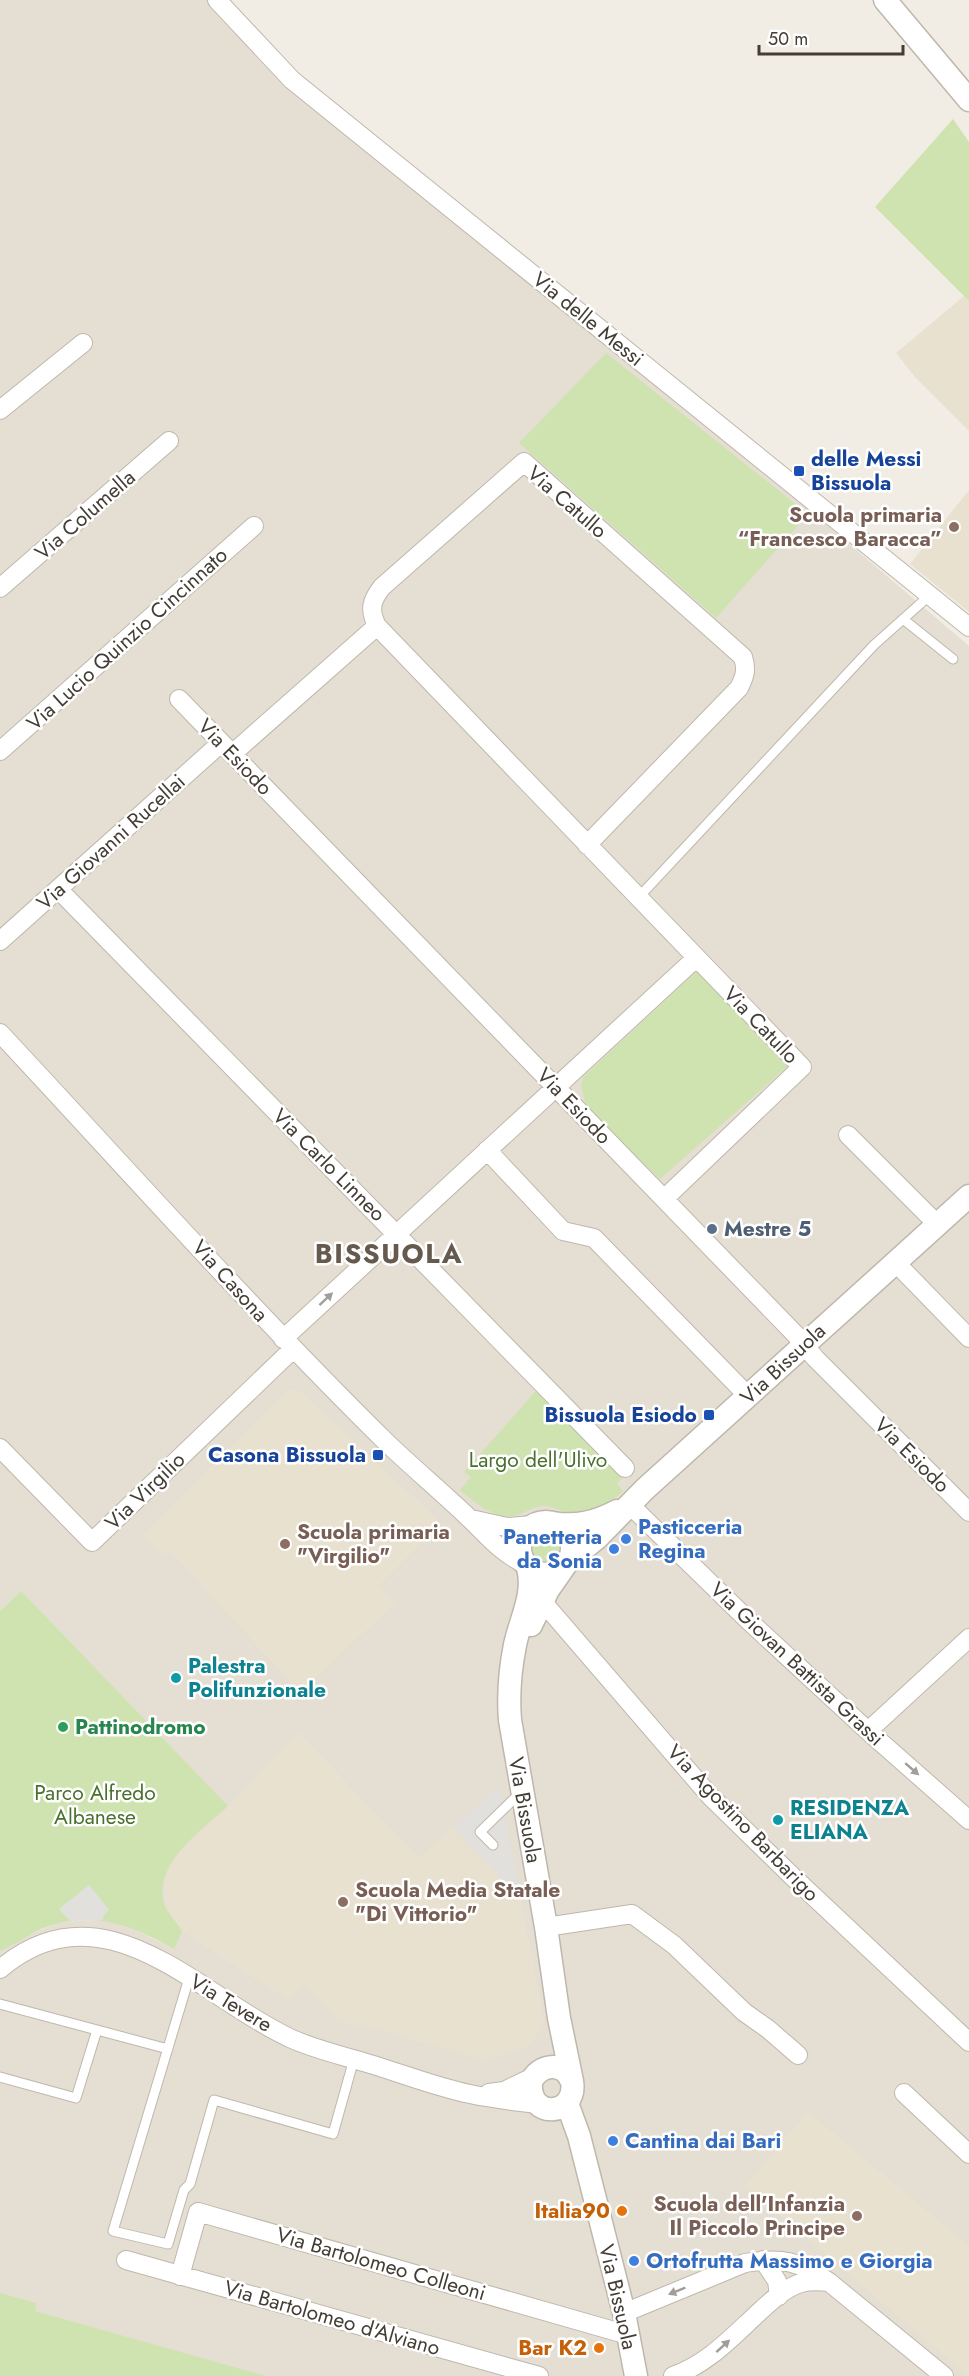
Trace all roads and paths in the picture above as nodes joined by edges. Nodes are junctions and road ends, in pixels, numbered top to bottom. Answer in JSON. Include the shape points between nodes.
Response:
{"nodes":[{"id":1,"x":217,"y":0,"type":"edge"},
{"id":2,"x":885,"y":0,"type":"edge"},
{"id":3,"x":969,"y":100,"type":"edge"},
{"id":4,"x":84,"y":343,"type":"dead end"},
{"id":5,"x":0,"y":410,"type":"edge"},
{"id":6,"x":169,"y":441,"type":"dead end"},
{"id":7,"x":254,"y":526,"type":"dead end"},
{"id":8,"x":0,"y":588,"type":"edge"},
{"id":9,"x":929,"y":596,"type":"junction"},
{"id":10,"x":903,"y":619,"type":"junction"},
{"id":11,"x":377,"y":626,"type":"junction"},
{"id":12,"x":969,"y":627,"type":"edge"},
{"id":13,"x":953,"y":659,"type":"dead end"},
{"id":14,"x":179,"y":699,"type":"dead end"},
{"id":15,"x":227,"y":748,"type":"junction"},
{"id":16,"x":0,"y":751,"type":"edge"},
{"id":17,"x":587,"y":845,"type":"junction"},
{"id":18,"x":58,"y":889,"type":"junction"},
{"id":19,"x":638,"y":898,"type":"junction"},
{"id":20,"x":0,"y":941,"type":"edge"},
{"id":21,"x":696,"y":958,"type":"junction"},
{"id":22,"x":0,"y":1033,"type":"edge"},
{"id":23,"x":556,"y":1087,"type":"junction"},
{"id":24,"x":848,"y":1135,"type":"dead end"},
{"id":25,"x":487,"y":1150,"type":"junction"},
{"id":26,"x":969,"y":1196,"type":"edge"},
{"id":27,"x":664,"y":1198,"type":"junction"},
{"id":28,"x":939,"y":1225,"type":"junction"},
{"id":29,"x":397,"y":1234,"type":"junction"},
{"id":30,"x":896,"y":1263,"type":"junction"},
{"id":31,"x":969,"y":1338,"type":"edge"},
{"id":32,"x":288,"y":1344,"type":"junction"},
{"id":33,"x":804,"y":1344,"type":"junction"},
{"id":34,"x":748,"y":1396,"type":"junction"},
{"id":35,"x":0,"y":1448,"type":"edge"},
{"id":36,"x":625,"y":1468,"type":"dead end"},
{"id":37,"x":629,"y":1504,"type":"junction"},
{"id":38,"x":969,"y":1512,"type":"edge"},
{"id":39,"x":470,"y":1518,"type":"junction"},
{"id":40,"x":543,"y":1524,"type":"junction"},
{"id":41,"x":567,"y":1563,"type":"junction"},
{"id":42,"x":526,"y":1566,"type":"junction"},
{"id":43,"x":536,"y":1598,"type":"junction"},
{"id":44,"x":969,"y":1638,"type":"edge"},
{"id":45,"x":868,"y":1731,"type":"junction"},
{"id":46,"x":523,"y":1790,"type":"junction"},
{"id":47,"x":969,"y":1820,"type":"edge"},
{"id":48,"x":493,"y":1845,"type":"dead end"},
{"id":49,"x":546,"y":1927,"type":"junction"},
{"id":50,"x":0,"y":1969,"type":"edge"},
{"id":51,"x":189,"y":1978,"type":"junction"},
{"id":52,"x":0,"y":2004,"type":"edge"},
{"id":53,"x":559,"y":2018,"type":"junction"},
{"id":54,"x":97,"y":2030,"type":"junction"},
{"id":55,"x":969,"y":2042,"type":"edge"},
{"id":56,"x":168,"y":2049,"type":"junction"},
{"id":57,"x":798,"y":2055,"type":"dead end"},
{"id":58,"x":354,"y":2060,"type":"junction"},
{"id":59,"x":540,"y":2072,"type":"junction"},
{"id":60,"x":0,"y":2077,"type":"edge"},
{"id":61,"x":571,"y":2080,"type":"junction"},
{"id":62,"x":904,"y":2092,"type":"dead end"},
{"id":63,"x":469,"y":2094,"type":"junction"},
{"id":64,"x":552,"y":2106,"type":"junction"},
{"id":65,"x":969,"y":2154,"type":"edge"},
{"id":66,"x":126,"y":2260,"type":"dead end"},
{"id":67,"x":763,"y":2260,"type":"junction"},
{"id":68,"x":180,"y":2276,"type":"junction"},
{"id":69,"x":829,"y":2282,"type":"junction"},
{"id":70,"x":779,"y":2296,"type":"junction"},
{"id":71,"x":626,"y":2324,"type":"junction"},
{"id":72,"x":539,"y":2376,"type":"edge"},
{"id":73,"x":636,"y":2376,"type":"edge"},
{"id":74,"x":673,"y":2376,"type":"edge"},
{"id":75,"x":944,"y":2376,"type":"edge"}],
"edges":[{"from":1,"to":9,"type":"street","name":"Via delle Messi","via":[[292,80]]},
{"from":2,"to":3,"type":"street"},
{"from":4,"to":5,"type":"street"},
{"from":6,"to":8,"type":"street","name":"Via Columella"},
{"from":7,"to":16,"type":"street","name":"Via Lucio Quinzio Cincinnato"},
{"from":9,"to":10,"type":"lane"},
{"from":9,"to":12,"type":"street","name":"Via delle Messi"},
{"from":10,"to":13,"type":"lane"},
{"from":10,"to":19,"type":"lane","via":[[874,645]]},
{"from":11,"to":15,"type":"street","name":"Via Giovanni Rucellai"},
{"from":11,"to":17,"type":"street","name":"Via Catullo"},
{"from":11,"to":17,"type":"street","name":"Via Catullo","via":[[371,606],[382,587],[524,462],[744,657],[745,676],[739,688]]},
{"from":14,"to":15,"type":"street","name":"Via Esiodo"},
{"from":15,"to":18,"type":"street","name":"Via Giovanni Rucellai"},
{"from":15,"to":23,"type":"street","name":"Via Esiodo"},
{"from":17,"to":19,"type":"street","name":"Via Catullo"},
{"from":18,"to":20,"type":"street","name":"Via Giovanni Rucellai"},
{"from":18,"to":29,"type":"street","name":"Via Carlo Linneo"},
{"from":19,"to":21,"type":"street","name":"Via Catullo"},
{"from":21,"to":23,"type":"street"},
{"from":21,"to":27,"type":"street","name":"Via Catullo","via":[[802,1067]]},
{"from":22,"to":32,"type":"street","name":"Via Casona"},
{"from":23,"to":25,"type":"street"},
{"from":23,"to":27,"type":"street","name":"Via Esiodo"},
{"from":24,"to":28,"type":"street"},
{"from":25,"to":29,"type":"street"},
{"from":25,"to":34,"type":"street","via":[[563,1231],[594,1238]]},
{"from":26,"to":28,"type":"street","name":"Via Bissuola"},
{"from":27,"to":33,"type":"street","name":"Via Esiodo"},
{"from":28,"to":30,"type":"street","name":"Via Bissuola"},
{"from":32,"to":29,"type":"street","one_way":true},
{"from":29,"to":36,"type":"street","name":"Via Carlo Linneo"},
{"from":30,"to":31,"type":"street"},
{"from":30,"to":33,"type":"street","name":"Via Bissuola"},
{"from":32,"to":35,"type":"street","name":"Via Virgilio","via":[[92,1542]]},
{"from":32,"to":39,"type":"street","name":"Via Casona","via":[[422,1477]]},
{"from":33,"to":34,"type":"street","name":"Via Bissuola"},
{"from":33,"to":38,"type":"street","name":"Via Esiodo"},
{"from":34,"to":37,"type":"street","name":"Via Bissuola"},
{"from":37,"to":40,"type":"street","name":"Via Bissuola","via":[[586,1524]]},
{"from":37,"to":41,"type":"street","name":"Via Bissuola"},
{"from":37,"to":45,"type":"street","name":"Via Giovan Battista Grassi"},
{"from":39,"to":40,"type":"street","name":"Via Casona","via":[[507,1527]]},
{"from":39,"to":42,"type":"street","name":"Via Casona","via":[[499,1548]]},
{"from":40,"to":41,"type":"street","via":[[563,1528],[570,1538],[572,1548]]},
{"from":40,"to":42,"type":"street","via":[[524,1534],[519,1546]]},
{"from":41,"to":42,"type":"street","via":[[549,1575],[538,1574]]},
{"from":41,"to":43,"type":"street","name":"Via Bissuola"},
{"from":42,"to":43,"type":"street","name":"Via Bissuola"},
{"from":43,"to":46,"type":"street","name":"Via Bissuola","via":[[509,1689],[510,1720]]},
{"from":43,"to":55,"type":"street","name":"Via Agostino Barbarigo","via":[[710,1796]]},
{"from":44,"to":45,"type":"street"},
{"from":45,"to":47,"type":"street","name":"Via Giovan Battista Grassi","one_way":true},
{"from":46,"to":48,"type":"lane","via":[[480,1832]]},
{"from":46,"to":49,"type":"street","name":"Via Bissuola"},
{"from":49,"to":53,"type":"street","name":"Via Bissuola"},
{"from":49,"to":57,"type":"street","via":[[632,1914],[674,1945],[744,2012]]},
{"from":50,"to":51,"type":"street","name":"Via Tevere","via":[[42,1945],[88,1936],[133,1946]]},
{"from":51,"to":56,"type":"lane"},
{"from":51,"to":58,"type":"street","name":"Via Tevere","via":[[293,2039]]},
{"from":52,"to":54,"type":"lane"},
{"from":53,"to":59,"type":"street","name":"Via Bissuola"},
{"from":53,"to":61,"type":"street","name":"Via Bissuola"},
{"from":54,"to":56,"type":"lane"},
{"from":54,"to":60,"type":"lane","via":[[76,2098]]},
{"from":56,"to":58,"type":"lane","via":[[113,2231],[168,2244],[214,2100],[333,2134]]},
{"from":58,"to":63,"type":"street","name":"Via Tevere"},
{"from":59,"to":61,"type":"street","via":[[560,2068],[568,2072]]},
{"from":59,"to":63,"type":"street","name":"Via Tevere","via":[[504,2091]]},
{"from":59,"to":64,"type":"street","name":"Via Bissuola","via":[[530,2091]]},
{"from":61,"to":64,"type":"street","name":"Via Bissuola","via":[[573,2091]]},
{"from":62,"to":65,"type":"street"},
{"from":63,"to":64,"type":"street","name":"Via Tevere"},
{"from":64,"to":71,"type":"street","name":"Via Bissuola","via":[[580,2148]]},
{"from":66,"to":68,"type":"street","name":"Via Bartolomeo d'Alviano"},
{"from":67,"to":69,"type":"street","via":[[796,2262]]},
{"from":67,"to":70,"type":"street","via":[[777,2281]]},
{"from":67,"to":71,"type":"street","one_way":true,"via":[[745,2263]]},
{"from":68,"to":71,"type":"street","name":"Via Bartolomeo Colleoni","via":[[198,2212]]},
{"from":68,"to":72,"type":"street","name":"Via Bartolomeo d'Alviano"},
{"from":69,"to":70,"type":"street","via":[[801,2283]]},
{"from":69,"to":75,"type":"street"},
{"from":74,"to":70,"type":"street","one_way":true,"via":[[716,2352]]},
{"from":71,"to":73,"type":"street","name":"Via Bissuola"}]}
